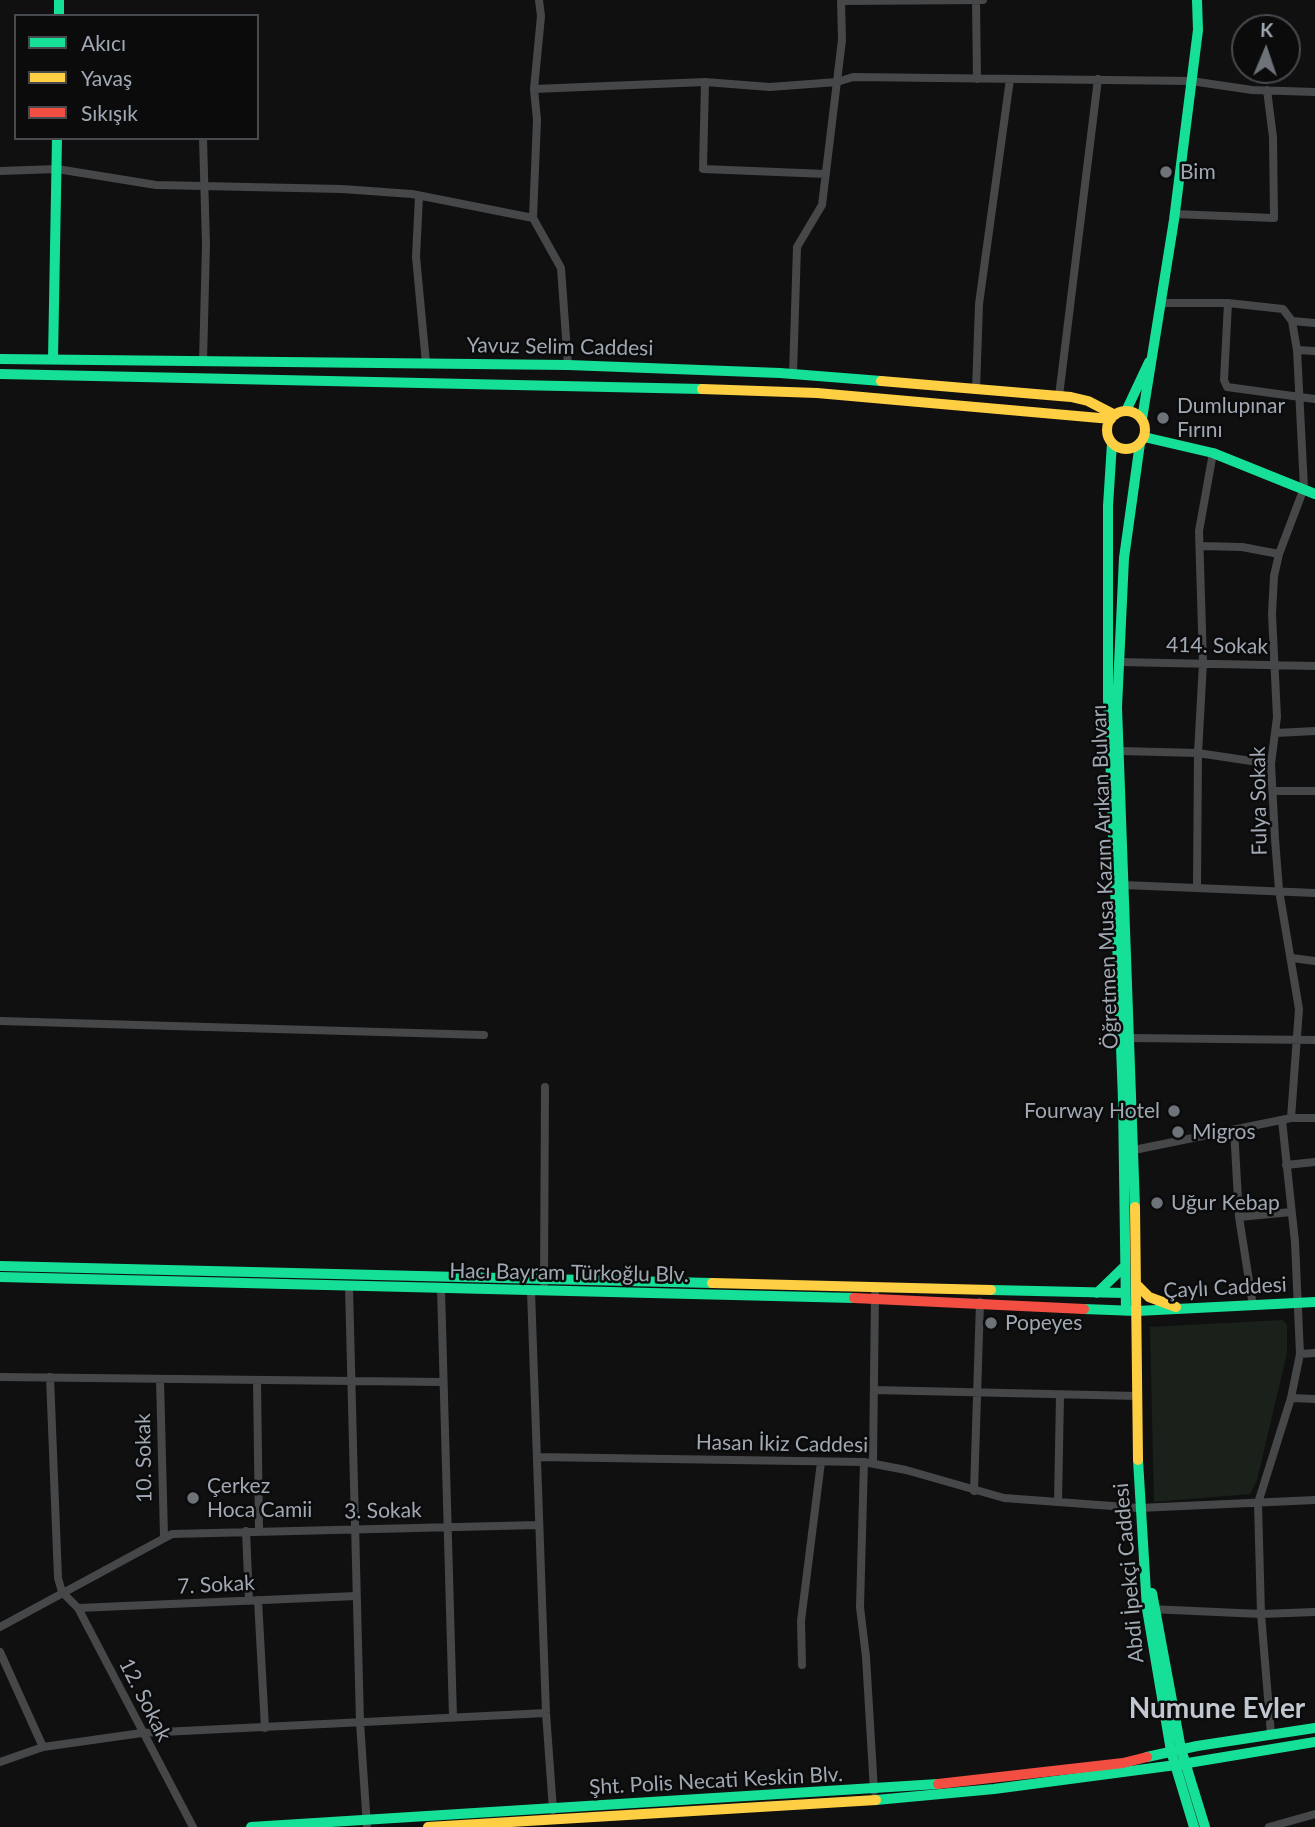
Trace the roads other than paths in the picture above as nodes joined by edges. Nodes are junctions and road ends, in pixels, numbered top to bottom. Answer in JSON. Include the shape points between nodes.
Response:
{"nodes":[{"id":1,"x":539,"y":0,"type":"edge"},
{"id":2,"x":976,"y":0,"type":"edge"},
{"id":3,"x":983,"y":0,"type":"edge"},
{"id":4,"x":1197,"y":0,"type":"edge"},
{"id":5,"x":841,"y":1,"type":"edge"},
{"id":6,"x":977,"y":79,"type":"junction"},
{"id":7,"x":1010,"y":79,"type":"junction"},
{"id":8,"x":1098,"y":79,"type":"junction"},
{"id":9,"x":1191,"y":81,"type":"junction"},
{"id":10,"x":705,"y":82,"type":"junction"},
{"id":11,"x":837,"y":82,"type":"junction"},
{"id":12,"x":534,"y":89,"type":"junction"},
{"id":13,"x":1267,"y":90,"type":"junction"},
{"id":14,"x":1315,"y":92,"type":"edge"},
{"id":15,"x":57,"y":140,"type":"edge"},
{"id":16,"x":203,"y":140,"type":"edge"},
{"id":17,"x":57,"y":169,"type":"junction"},
{"id":18,"x":0,"y":171,"type":"edge"},
{"id":19,"x":826,"y":174,"type":"junction"},
{"id":20,"x":204,"y":186,"type":"junction"},
{"id":21,"x":419,"y":195,"type":"junction"},
{"id":22,"x":1174,"y":214,"type":"junction"},
{"id":23,"x":533,"y":218,"type":"junction"},
{"id":24,"x":1162,"y":303,"type":"junction"},
{"id":25,"x":1228,"y":303,"type":"junction"},
{"id":26,"x":1292,"y":321,"type":"junction"},
{"id":27,"x":1315,"y":323,"type":"edge"},
{"id":28,"x":1297,"y":350,"type":"junction"},
{"id":29,"x":1315,"y":351,"type":"edge"},
{"id":30,"x":0,"y":359,"type":"edge"},
{"id":31,"x":53,"y":359,"type":"junction"},
{"id":32,"x":1150,"y":360,"type":"junction"},
{"id":33,"x":203,"y":361,"type":"junction"},
{"id":34,"x":426,"y":363,"type":"junction"},
{"id":35,"x":568,"y":365,"type":"junction"},
{"id":36,"x":0,"y":374,"type":"edge"},
{"id":37,"x":793,"y":374,"type":"junction"},
{"id":38,"x":569,"y":386,"type":"junction"},
{"id":39,"x":976,"y":390,"type":"junction"},
{"id":40,"x":1059,"y":397,"type":"junction"},
{"id":41,"x":1298,"y":398,"type":"junction"},
{"id":42,"x":1315,"y":399,"type":"edge"},
{"id":43,"x":1126,"y":411,"type":"junction"},
{"id":44,"x":1113,"y":417,"type":"junction"},
{"id":45,"x":1142,"y":419,"type":"junction"},
{"id":46,"x":1142,"y":440,"type":"junction"},
{"id":47,"x":1112,"y":443,"type":"junction"},
{"id":48,"x":1213,"y":453,"type":"junction"},
{"id":49,"x":1310,"y":491,"type":"edge"},
{"id":50,"x":1201,"y":546,"type":"junction"},
{"id":51,"x":1279,"y":554,"type":"junction"},
{"id":52,"x":1118,"y":662,"type":"junction"},
{"id":53,"x":1203,"y":663,"type":"junction"},
{"id":54,"x":1274,"y":665,"type":"junction"},
{"id":55,"x":1315,"y":666,"type":"edge"},
{"id":56,"x":1315,"y":731,"type":"edge"},
{"id":57,"x":1276,"y":733,"type":"junction"},
{"id":58,"x":1114,"y":751,"type":"junction"},
{"id":59,"x":1198,"y":753,"type":"junction"},
{"id":60,"x":1271,"y":764,"type":"junction"},
{"id":61,"x":1274,"y":790,"type":"junction"},
{"id":62,"x":1315,"y":790,"type":"edge"},
{"id":63,"x":1124,"y":885,"type":"junction"},
{"id":64,"x":1197,"y":886,"type":"junction"},
{"id":65,"x":1279,"y":890,"type":"junction"},
{"id":66,"x":1315,"y":893,"type":"edge"},
{"id":67,"x":1292,"y":958,"type":"junction"},
{"id":68,"x":1315,"y":961,"type":"edge"},
{"id":69,"x":0,"y":1021,"type":"edge"},
{"id":70,"x":484,"y":1035,"type":"dead end"},
{"id":71,"x":1130,"y":1038,"type":"junction"},
{"id":72,"x":1297,"y":1039,"type":"junction"},
{"id":73,"x":1315,"y":1040,"type":"edge"},
{"id":74,"x":545,"y":1087,"type":"dead end"},
{"id":75,"x":1315,"y":1118,"type":"edge"},
{"id":76,"x":1287,"y":1119,"type":"junction"},
{"id":77,"x":1234,"y":1129,"type":"junction"},
{"id":78,"x":1129,"y":1150,"type":"junction"},
{"id":79,"x":1315,"y":1162,"type":"edge"},
{"id":80,"x":1286,"y":1165,"type":"junction"},
{"id":81,"x":1291,"y":1212,"type":"junction"},
{"id":82,"x":1239,"y":1217,"type":"junction"},
{"id":83,"x":0,"y":1266,"type":"edge"},
{"id":84,"x":1125,"y":1266,"type":"junction"},
{"id":85,"x":0,"y":1277,"type":"edge"},
{"id":86,"x":1137,"y":1285,"type":"junction"},
{"id":87,"x":544,"y":1286,"type":"junction"},
{"id":88,"x":349,"y":1287,"type":"junction"},
{"id":89,"x":441,"y":1289,"type":"junction"},
{"id":90,"x":531,"y":1291,"type":"junction"},
{"id":91,"x":1097,"y":1293,"type":"junction"},
{"id":92,"x":1125,"y":1293,"type":"junction"},
{"id":93,"x":875,"y":1294,"type":"junction"},
{"id":94,"x":980,"y":1302,"type":"junction"},
{"id":95,"x":1315,"y":1302,"type":"edge"},
{"id":96,"x":1298,"y":1303,"type":"junction"},
{"id":97,"x":1253,"y":1306,"type":"junction"},
{"id":98,"x":1182,"y":1309,"type":"junction"},
{"id":99,"x":1131,"y":1311,"type":"junction"},
{"id":100,"x":1315,"y":1353,"type":"edge"},
{"id":101,"x":1300,"y":1354,"type":"junction"},
{"id":102,"x":0,"y":1377,"type":"edge"},
{"id":103,"x":50,"y":1377,"type":"junction"},
{"id":104,"x":160,"y":1380,"type":"junction"},
{"id":105,"x":257,"y":1380,"type":"junction"},
{"id":106,"x":353,"y":1380,"type":"junction"},
{"id":107,"x":443,"y":1382,"type":"junction"},
{"id":108,"x":874,"y":1390,"type":"junction"},
{"id":109,"x":975,"y":1391,"type":"junction"},
{"id":110,"x":1059,"y":1395,"type":"junction"},
{"id":111,"x":1137,"y":1396,"type":"junction"},
{"id":112,"x":1291,"y":1398,"type":"junction"},
{"id":113,"x":1315,"y":1399,"type":"edge"},
{"id":114,"x":537,"y":1457,"type":"junction"},
{"id":115,"x":821,"y":1462,"type":"junction"},
{"id":116,"x":868,"y":1462,"type":"junction"},
{"id":117,"x":974,"y":1491,"type":"junction"},
{"id":118,"x":1315,"y":1500,"type":"edge"},
{"id":119,"x":1058,"y":1502,"type":"junction"},
{"id":120,"x":1258,"y":1503,"type":"junction"},
{"id":121,"x":1139,"y":1508,"type":"junction"},
{"id":122,"x":538,"y":1525,"type":"junction"},
{"id":123,"x":449,"y":1527,"type":"junction"},
{"id":124,"x":354,"y":1529,"type":"junction"},
{"id":125,"x":260,"y":1530,"type":"junction"},
{"id":126,"x":246,"y":1531,"type":"junction"},
{"id":127,"x":164,"y":1536,"type":"junction"},
{"id":128,"x":62,"y":1592,"type":"junction"},
{"id":129,"x":356,"y":1596,"type":"junction"},
{"id":130,"x":254,"y":1600,"type":"junction"},
{"id":131,"x":78,"y":1608,"type":"junction"},
{"id":132,"x":1151,"y":1609,"type":"junction"},
{"id":133,"x":1315,"y":1612,"type":"edge"},
{"id":134,"x":1261,"y":1614,"type":"junction"},
{"id":135,"x":0,"y":1627,"type":"edge"},
{"id":136,"x":0,"y":1652,"type":"edge"},
{"id":137,"x":802,"y":1665,"type":"dead end"},
{"id":138,"x":546,"y":1713,"type":"junction"},
{"id":139,"x":453,"y":1717,"type":"junction"},
{"id":140,"x":360,"y":1722,"type":"junction"},
{"id":141,"x":265,"y":1728,"type":"junction"},
{"id":142,"x":1315,"y":1728,"type":"edge"},
{"id":143,"x":142,"y":1733,"type":"junction"},
{"id":144,"x":1271,"y":1734,"type":"junction"},
{"id":145,"x":1315,"y":1742,"type":"edge"},
{"id":146,"x":43,"y":1747,"type":"junction"},
{"id":147,"x":1176,"y":1750,"type":"junction"},
{"id":148,"x":0,"y":1762,"type":"edge"},
{"id":149,"x":1181,"y":1765,"type":"junction"},
{"id":150,"x":874,"y":1791,"type":"junction"},
{"id":151,"x":553,"y":1810,"type":"junction"},
{"id":152,"x":1315,"y":1814,"type":"edge"},
{"id":153,"x":367,"y":1824,"type":"edge"},
{"id":154,"x":193,"y":1827,"type":"edge"},
{"id":155,"x":251,"y":1827,"type":"edge"},
{"id":156,"x":428,"y":1827,"type":"edge"},
{"id":157,"x":1194,"y":1827,"type":"edge"},
{"id":158,"x":1205,"y":1827,"type":"edge"},
{"id":159,"x":1269,"y":1827,"type":"edge"}],
"edges":[{"from":1,"to":12,"type":"street"},
{"from":2,"to":3,"type":"street"},
{"from":2,"to":5,"type":"street"},
{"from":2,"to":6,"type":"street"},
{"from":4,"to":9,"type":"street"},
{"from":5,"to":11,"type":"street"},
{"from":6,"to":7,"type":"street"},
{"from":6,"to":11,"type":"street","via":[[853,78]]},
{"from":7,"to":8,"type":"street"},
{"from":7,"to":39,"type":"street","via":[[979,304]]},
{"from":8,"to":9,"type":"street"},
{"from":8,"to":40,"type":"street"},
{"from":9,"to":13,"type":"street"},
{"from":9,"to":22,"type":"street"},
{"from":10,"to":11,"type":"street","via":[[770,87]]},
{"from":10,"to":12,"type":"street"},
{"from":10,"to":19,"type":"street","via":[[703,169]]},
{"from":11,"to":19,"type":"street"},
{"from":12,"to":23,"type":"street"},
{"from":13,"to":14,"type":"street"},
{"from":13,"to":22,"type":"street","via":[[1274,218]]},
{"from":15,"to":17,"type":"street"},
{"from":16,"to":20,"type":"street"},
{"from":17,"to":18,"type":"street"},
{"from":17,"to":20,"type":"street","via":[[156,185]]},
{"from":17,"to":31,"type":"street"},
{"from":19,"to":37,"type":"street","via":[[822,205],[797,247]]},
{"from":20,"to":21,"type":"street"},
{"from":20,"to":33,"type":"street"},
{"from":21,"to":23,"type":"street"},
{"from":21,"to":34,"type":"street","via":[[416,257]]},
{"from":22,"to":24,"type":"street"},
{"from":23,"to":35,"type":"street","via":[[561,268]]},
{"from":24,"to":25,"type":"street"},
{"from":24,"to":32,"type":"street"},
{"from":25,"to":26,"type":"street","via":[[1283,309]]},
{"from":25,"to":41,"type":"street","via":[[1227,387]]},
{"from":26,"to":27,"type":"street"},
{"from":26,"to":28,"type":"street"},
{"from":28,"to":29,"type":"street"},
{"from":28,"to":41,"type":"street"},
{"from":30,"to":31,"type":"street","name":"Yavuz Selim Caddesi"},
{"from":31,"to":33,"type":"street","name":"Yavuz Selim Caddesi"},
{"from":32,"to":43,"type":"street"},
{"from":32,"to":45,"type":"street"},
{"from":33,"to":34,"type":"street","name":"Yavuz Selim Caddesi"},
{"from":34,"to":35,"type":"street","name":"Yavuz Selim Caddesi"},
{"from":35,"to":37,"type":"street","name":"Yavuz Selim Caddesi"},
{"from":35,"to":38,"type":"street"},
{"from":36,"to":38,"type":"street","name":"Yavuz Selim Caddesi"},
{"from":37,"to":39,"type":"street","name":"Yavuz Selim Caddesi"},
{"from":38,"to":44,"type":"street","name":"Yavuz Selim Caddesi","via":[[817,393]]},
{"from":39,"to":40,"type":"street","name":"Yavuz Selim Caddesi"},
{"from":40,"to":44,"type":"street","name":"Yavuz Selim Caddesi","via":[[1088,401]]},
{"from":41,"to":42,"type":"street"},
{"from":41,"to":49,"type":"street"},
{"from":43,"to":44,"type":"street"},
{"from":43,"to":45,"type":"street"},
{"from":44,"to":47,"type":"street","via":[[1107,431]]},
{"from":45,"to":46,"type":"street"},
{"from":46,"to":47,"type":"street","via":[[1123,448]]},
{"from":46,"to":48,"type":"street"},
{"from":46,"to":52,"type":"street","name":"Öğretmen Musa Kazım Arıkan Bulvarı","via":[[1124,558]]},
{"from":47,"to":58,"type":"street","name":"Öğretmen Musa Kazım Arıkan Bulvarı","via":[[1108,520]]},
{"from":48,"to":49,"type":"street"},
{"from":48,"to":50,"type":"street","via":[[1202,506]]},
{"from":49,"to":51,"type":"street","name":"Fulya Sokak"},
{"from":50,"to":51,"type":"street"},
{"from":50,"to":53,"type":"street"},
{"from":51,"to":54,"type":"street","name":"Fulya Sokak","via":[[1272,614]]},
{"from":52,"to":53,"type":"street","name":"414. Sokak"},
{"from":52,"to":58,"type":"street","name":"Öğretmen Musa Kazım Arıkan Bulvarı"},
{"from":53,"to":54,"type":"street","name":"414. Sokak"},
{"from":53,"to":59,"type":"street"},
{"from":54,"to":55,"type":"street","name":"414. Sokak"},
{"from":54,"to":57,"type":"street","name":"Fulya Sokak"},
{"from":56,"to":57,"type":"street"},
{"from":57,"to":60,"type":"street","name":"Fulya Sokak"},
{"from":58,"to":59,"type":"street"},
{"from":58,"to":63,"type":"street","name":"Öğretmen Musa Kazım Arıkan Bulvarı"},
{"from":58,"to":78,"type":"street","name":"Öğretmen Musa Kazım Arıkan Bulvarı"},
{"from":59,"to":60,"type":"street"},
{"from":59,"to":64,"type":"street"},
{"from":60,"to":61,"type":"street","name":"Fulya Sokak"},
{"from":61,"to":62,"type":"street"},
{"from":61,"to":65,"type":"street","name":"Fulya Sokak"},
{"from":63,"to":64,"type":"street"},
{"from":63,"to":71,"type":"street","name":"Öğretmen Musa Kazım Arıkan Bulvarı"},
{"from":64,"to":65,"type":"street"},
{"from":65,"to":66,"type":"street"},
{"from":65,"to":67,"type":"street","name":"Fulya Sokak"},
{"from":67,"to":68,"type":"street"},
{"from":67,"to":72,"type":"street","name":"Fulya Sokak","via":[[1299,1009]]},
{"from":69,"to":70,"type":"street"},
{"from":71,"to":72,"type":"street"},
{"from":71,"to":78,"type":"street","name":"Öğretmen Musa Kazım Arıkan Bulvarı"},
{"from":72,"to":73,"type":"street"},
{"from":72,"to":76,"type":"street","name":"Fulya Sokak"},
{"from":74,"to":87,"type":"street"},
{"from":75,"to":76,"type":"street"},
{"from":76,"to":77,"type":"street"},
{"from":76,"to":80,"type":"street","name":"Fulya Sokak"},
{"from":77,"to":78,"type":"street"},
{"from":77,"to":82,"type":"street"},
{"from":78,"to":84,"type":"street","name":"Öğretmen Musa Kazım Arıkan Bulvarı"},
{"from":78,"to":86,"type":"street","name":"Öğretmen Musa Kazım Arıkan Bulvarı"},
{"from":79,"to":80,"type":"street"},
{"from":80,"to":81,"type":"street","name":"Fulya Sokak"},
{"from":81,"to":82,"type":"street"},
{"from":81,"to":96,"type":"street","name":"Fulya Sokak"},
{"from":82,"to":97,"type":"street"},
{"from":83,"to":87,"type":"street","name":"Hacı Bayram Türkoğlu Blv."},
{"from":84,"to":91,"type":"street"},
{"from":84,"to":92,"type":"street","name":"Öğretmen Musa Kazım Arıkan Bulvarı"},
{"from":85,"to":88,"type":"street","name":"Hacı Bayram Türkoğlu Blv."},
{"from":86,"to":98,"type":"street","via":[[1149,1297]]},
{"from":86,"to":99,"type":"street","name":"Öğretmen Musa Kazım Arıkan Bulvarı"},
{"from":87,"to":90,"type":"street","name":"Hacı Bayram Türkoğlu Blv."},
{"from":87,"to":93,"type":"street","name":"Hacı Bayram Türkoğlu Blv."},
{"from":88,"to":89,"type":"street","name":"Hacı Bayram Türkoğlu Blv."},
{"from":88,"to":106,"type":"street"},
{"from":89,"to":90,"type":"street","name":"Hacı Bayram Türkoğlu Blv."},
{"from":89,"to":107,"type":"street"},
{"from":90,"to":114,"type":"street"},
{"from":91,"to":92,"type":"street","name":"Hacı Bayram Türkoğlu Blv."},
{"from":91,"to":93,"type":"street","name":"Hacı Bayram Türkoğlu Blv."},
{"from":92,"to":99,"type":"street","name":"Öğretmen Musa Kazım Arıkan Bulvarı"},
{"from":93,"to":94,"type":"street","name":"Hacı Bayram Türkoğlu Blv."},
{"from":93,"to":108,"type":"street"},
{"from":94,"to":99,"type":"street","name":"Hacı Bayram Türkoğlu Blv."},
{"from":94,"to":109,"type":"street"},
{"from":95,"to":96,"type":"street","name":"Çaylı Caddesi"},
{"from":96,"to":97,"type":"street","name":"Çaylı Caddesi"},
{"from":96,"to":101,"type":"street","name":"Fulya Sokak"},
{"from":97,"to":98,"type":"street","name":"Çaylı Caddesi"},
{"from":98,"to":99,"type":"street","name":"Çaylı Caddesi"},
{"from":99,"to":111,"type":"street","name":"Abdi İpekçi Caddesi"},
{"from":100,"to":101,"type":"street"},
{"from":101,"to":112,"type":"street","name":"Fulya Sokak"},
{"from":102,"to":103,"type":"street"},
{"from":103,"to":104,"type":"street"},
{"from":103,"to":128,"type":"street"},
{"from":104,"to":105,"type":"street"},
{"from":104,"to":127,"type":"street","name":"10. Sokak"},
{"from":105,"to":106,"type":"street"},
{"from":105,"to":125,"type":"street"},
{"from":106,"to":107,"type":"street"},
{"from":106,"to":124,"type":"street"},
{"from":107,"to":123,"type":"street"},
{"from":108,"to":109,"type":"street"},
{"from":108,"to":116,"type":"street"},
{"from":109,"to":110,"type":"street"},
{"from":109,"to":117,"type":"street"},
{"from":110,"to":111,"type":"street"},
{"from":110,"to":119,"type":"street"},
{"from":111,"to":121,"type":"street","name":"Abdi İpekçi Caddesi"},
{"from":112,"to":113,"type":"street"},
{"from":112,"to":120,"type":"street","name":"Fulya Sokak"},
{"from":114,"to":115,"type":"street","name":"Hasan İkiz Caddesi"},
{"from":114,"to":122,"type":"street"},
{"from":115,"to":116,"type":"street","name":"Hasan İkiz Caddesi"},
{"from":115,"to":137,"type":"street","via":[[801,1621]]},
{"from":116,"to":117,"type":"street","name":"Hasan İkiz Caddesi"},
{"from":116,"to":150,"type":"street","via":[[860,1607]]},
{"from":117,"to":119,"type":"street","name":"Hasan İkiz Caddesi"},
{"from":118,"to":120,"type":"street","name":"Hasan İkiz Caddesi"},
{"from":119,"to":121,"type":"street","name":"Hasan İkiz Caddesi"},
{"from":120,"to":121,"type":"street","name":"Hasan İkiz Caddesi"},
{"from":120,"to":134,"type":"street","name":"Fulya Sokak"},
{"from":121,"to":132,"type":"street","name":"Abdi İpekçi Caddesi"},
{"from":122,"to":123,"type":"street","name":"3. Sokak"},
{"from":122,"to":138,"type":"street"},
{"from":123,"to":124,"type":"street","name":"3. Sokak"},
{"from":123,"to":139,"type":"street"},
{"from":124,"to":125,"type":"street","name":"3. Sokak"},
{"from":124,"to":129,"type":"street"},
{"from":125,"to":126,"type":"street","name":"3. Sokak"},
{"from":126,"to":127,"type":"street","name":"3. Sokak"},
{"from":126,"to":130,"type":"street"},
{"from":127,"to":128,"type":"street","name":"3. Sokak"},
{"from":128,"to":131,"type":"street","name":"12. Sokak"},
{"from":128,"to":135,"type":"street","name":"3. Sokak"},
{"from":129,"to":130,"type":"street","name":"7. Sokak"},
{"from":129,"to":140,"type":"street"},
{"from":130,"to":131,"type":"street","name":"7. Sokak"},
{"from":130,"to":141,"type":"street"},
{"from":131,"to":143,"type":"street","name":"12. Sokak"},
{"from":132,"to":134,"type":"street"},
{"from":132,"to":147,"type":"street","name":"Abdi İpekçi Caddesi"},
{"from":133,"to":134,"type":"street"},
{"from":134,"to":144,"type":"street","name":"Fulya Sokak"},
{"from":136,"to":146,"type":"street"},
{"from":138,"to":139,"type":"street"},
{"from":138,"to":151,"type":"street"},
{"from":139,"to":140,"type":"street"},
{"from":140,"to":141,"type":"street"},
{"from":140,"to":153,"type":"street"},
{"from":141,"to":143,"type":"street"},
{"from":142,"to":144,"type":"street","name":"Şht. Polis Necati Keskin Blv."},
{"from":143,"to":146,"type":"street"},
{"from":143,"to":154,"type":"street","name":"12. Sokak"},
{"from":144,"to":147,"type":"street","name":"Şht. Polis Necati Keskin Blv."},
{"from":145,"to":149,"type":"street","name":"Şht. Polis Necati Keskin Blv."},
{"from":146,"to":148,"type":"street"},
{"from":147,"to":149,"type":"street"},
{"from":147,"to":150,"type":"street","name":"Şht. Polis Necati Keskin Blv.","via":[[1026,1777]]},
{"from":149,"to":156,"type":"street","name":"Şht. Polis Necati Keskin Blv.","via":[[821,1805]]},
{"from":149,"to":157,"type":"street"},
{"from":149,"to":158,"type":"street"},
{"from":150,"to":151,"type":"street","name":"Şht. Polis Necati Keskin Blv."},
{"from":151,"to":153,"type":"street","name":"Şht. Polis Necati Keskin Blv."},
{"from":152,"to":159,"type":"street"},
{"from":153,"to":155,"type":"street","name":"Şht. Polis Necati Keskin Blv."}]}
